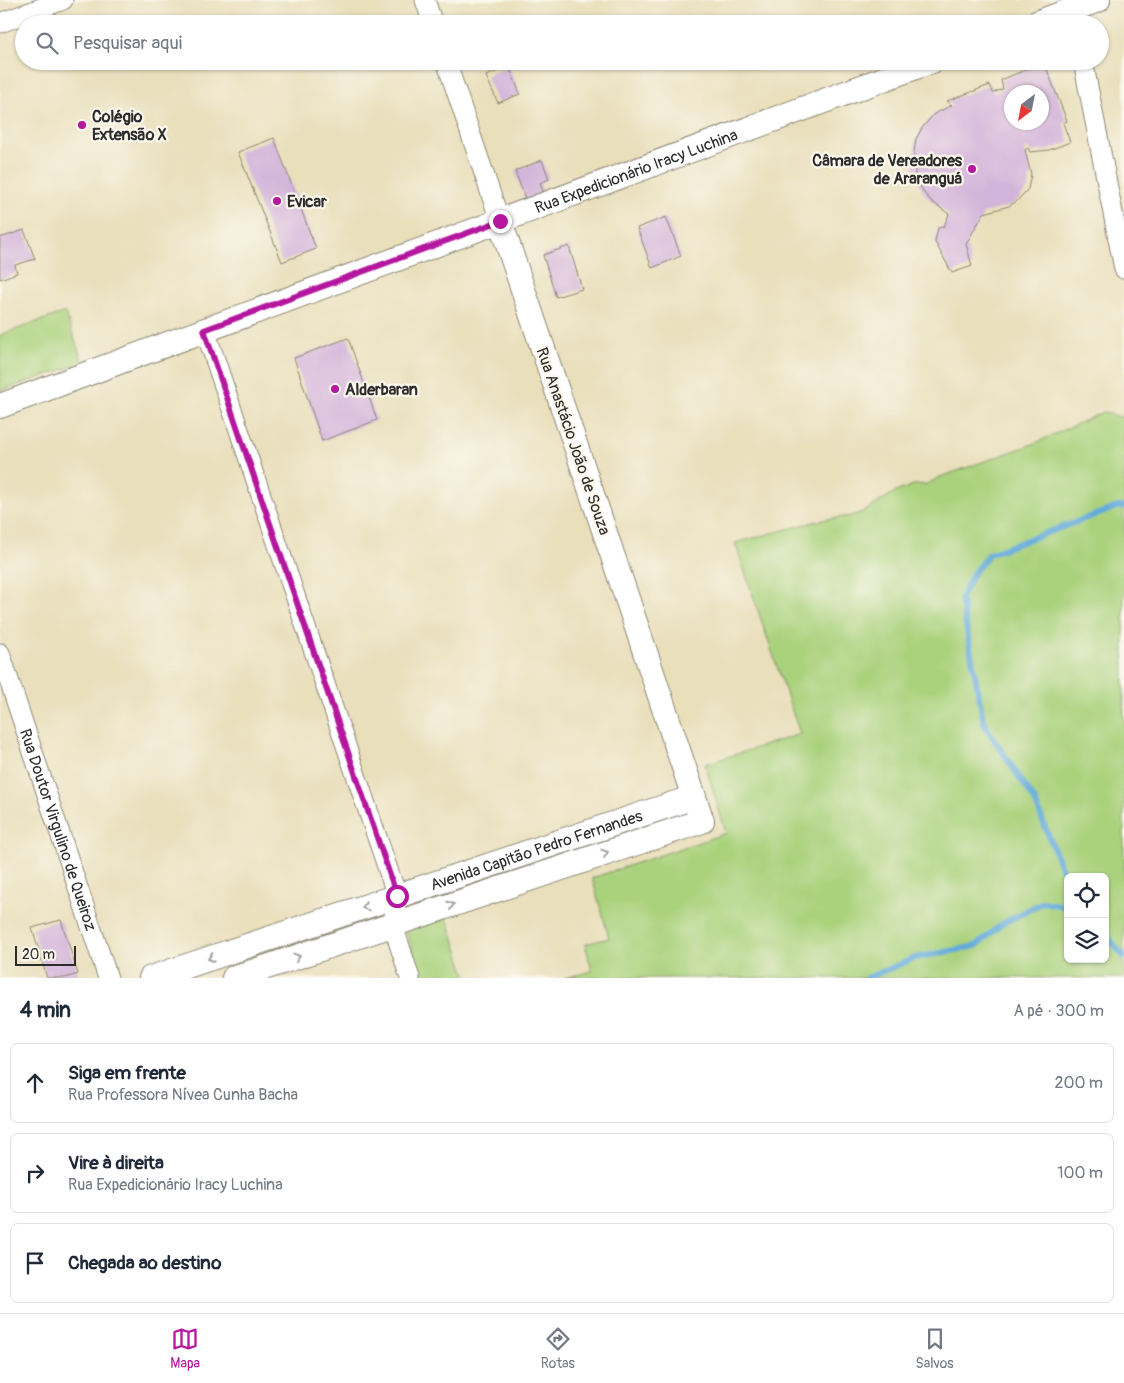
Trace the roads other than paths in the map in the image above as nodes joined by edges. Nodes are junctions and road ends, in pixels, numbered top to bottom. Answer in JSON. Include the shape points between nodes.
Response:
{"nodes":[{"id":1,"x":63,"y":0,"type":"edge"},
{"id":2,"x":426,"y":0,"type":"edge"},
{"id":3,"x":1098,"y":0,"type":"edge"},
{"id":4,"x":1073,"y":11,"type":"edge"},
{"id":5,"x":22,"y":15,"type":"edge"},
{"id":6,"x":431,"y":15,"type":"edge"},
{"id":7,"x":1061,"y":15,"type":"edge"},
{"id":8,"x":15,"y":18,"type":"edge"},
{"id":9,"x":0,"y":23,"type":"edge"},
{"id":10,"x":449,"y":70,"type":"edge"},
{"id":11,"x":908,"y":70,"type":"edge"},
{"id":12,"x":1085,"y":70,"type":"edge"},
{"id":13,"x":500,"y":221,"type":"junction"},
{"id":14,"x":1124,"y":269,"type":"edge"},
{"id":15,"x":204,"y":330,"type":"junction"},
{"id":16,"x":0,"y":406,"type":"edge"},
{"id":17,"x":0,"y":653,"type":"edge"},
{"id":18,"x":694,"y":797,"type":"junction"},
{"id":19,"x":702,"y":821,"type":"joint"},
{"id":20,"x":397,"y":896,"type":"junction"},
{"id":21,"x":392,"y":925,"type":"junction"},
{"id":22,"x":108,"y":978,"type":"edge"},
{"id":23,"x":152,"y":978,"type":"edge"},
{"id":24,"x":234,"y":978,"type":"edge"},
{"id":25,"x":410,"y":978,"type":"edge"}],
"edges":[{"from":1,"to":5,"type":"street"},
{"from":2,"to":6,"type":"street"},
{"from":3,"to":4,"type":"street"},
{"from":4,"to":7,"type":"street"},
{"from":8,"to":9,"type":"street"},
{"from":10,"to":13,"type":"street","name":"Rua Anastácio João de Souza"},
{"from":11,"to":13,"type":"street","name":"Rua Expedicionário Iracy Luchina"},
{"from":12,"to":14,"type":"street"},
{"from":13,"to":15,"type":"street","name":"Rua Expedicionário Iracy Luchina"},
{"from":13,"to":18,"type":"street","name":"Rua Anastácio João de Souza"},
{"from":15,"to":16,"type":"street","name":"Rua Expedicionário Iracy Luchina"},
{"from":15,"to":20,"type":"street"},
{"from":17,"to":22,"type":"street","name":"Rua Doutor Virgulino de Queiroz"},
{"from":18,"to":19,"type":"street","name":"Rua Anastácio João de Souza"},
{"from":18,"to":20,"type":"street","name":"Avenida Capitão Pedro Fernandes"},
{"from":21,"to":19,"type":"street","name":"Avenida Capitão Pedro Fernandes","one_way":true},
{"from":20,"to":21,"type":"street"},
{"from":20,"to":23,"type":"street","name":"Avenida Capitão Pedro Fernandes","one_way":true},
{"from":24,"to":21,"type":"street","name":"Avenida Capitão Pedro Fernandes","one_way":true},
{"from":21,"to":25,"type":"street"}]}
